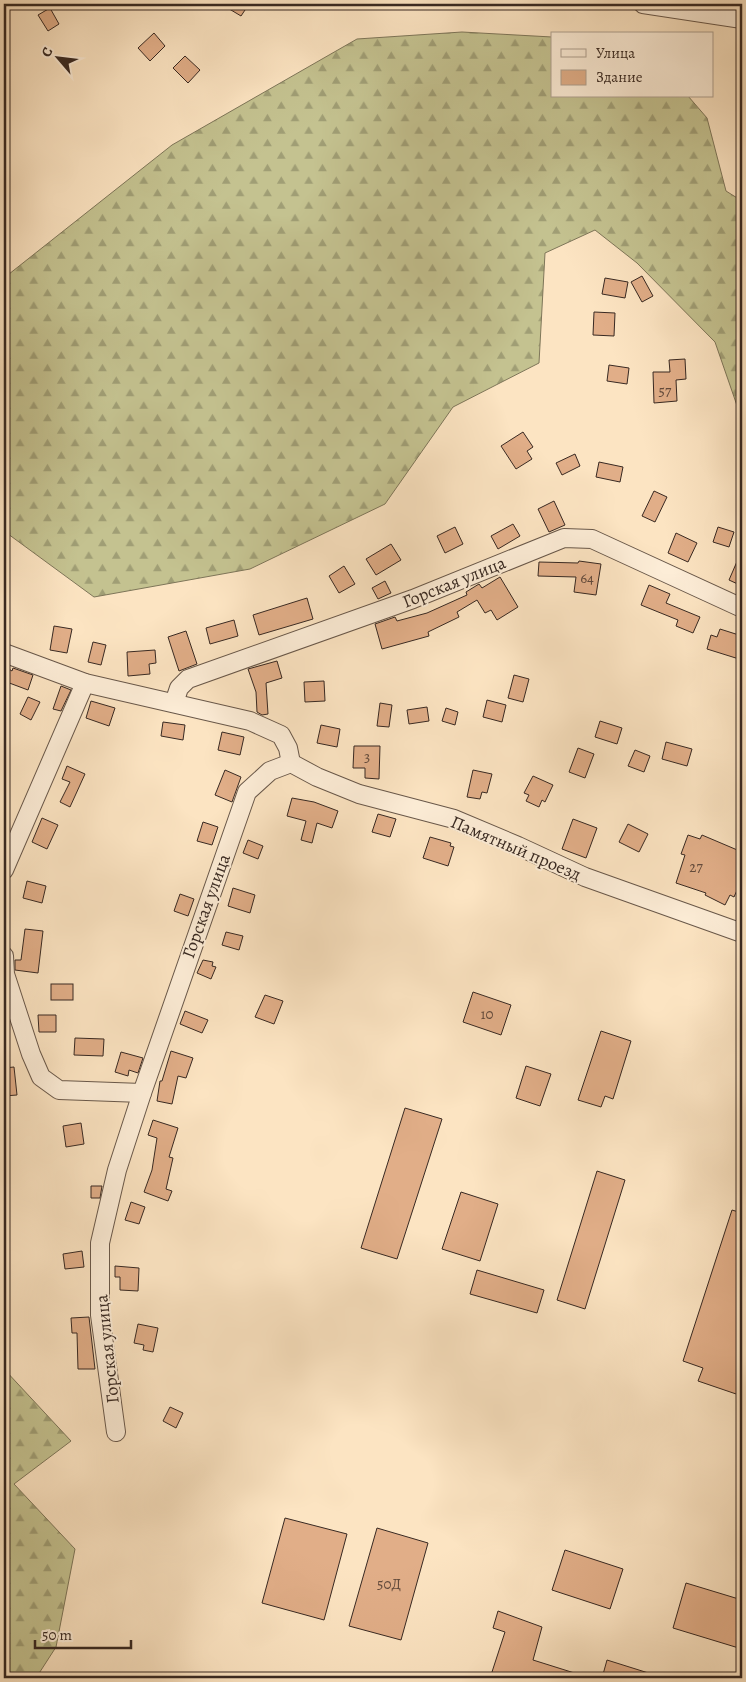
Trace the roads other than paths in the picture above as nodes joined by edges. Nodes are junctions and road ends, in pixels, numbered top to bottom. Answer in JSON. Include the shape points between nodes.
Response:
{"nodes":[{"id":1,"x":643,"y":4,"type":"edge"},
{"id":2,"x":742,"y":19,"type":"edge"},
{"id":3,"x":742,"y":608,"type":"edge"},
{"id":4,"x":4,"y":653,"type":"edge"},
{"id":5,"x":84,"y":684,"type":"junction"},
{"id":6,"x":174,"y":703,"type":"junction"},
{"id":7,"x":291,"y":763,"type":"junction"},
{"id":8,"x":4,"y":870,"type":"edge"},
{"id":9,"x":742,"y":933,"type":"edge"},
{"id":10,"x":4,"y":956,"type":"edge"},
{"id":11,"x":142,"y":1092,"type":"junction"},
{"id":12,"x":116,"y":1432,"type":"dead end"}],
"edges":[{"from":1,"to":2,"type":"street"},
{"from":3,"to":6,"type":"street","name":"Горская улица","via":[[592,539],[564,538],[414,599],[188,678],[179,688]]},
{"from":4,"to":5,"type":"street"},
{"from":5,"to":6,"type":"street"},
{"from":5,"to":8,"type":"street"},
{"from":6,"to":7,"type":"street","via":[[250,721],[281,735]]},
{"from":7,"to":9,"type":"street","name":"Памятный проезд","via":[[358,794],[454,820],[585,878]]},
{"from":7,"to":11,"type":"street","name":"Горская улица","via":[[270,771],[247,792]]},
{"from":10,"to":11,"type":"street","via":[[5,974],[31,1054],[42,1077],[58,1090]]},
{"from":11,"to":12,"type":"street","name":"Горская улица","via":[[117,1170],[100,1244],[100,1315]]}]}
